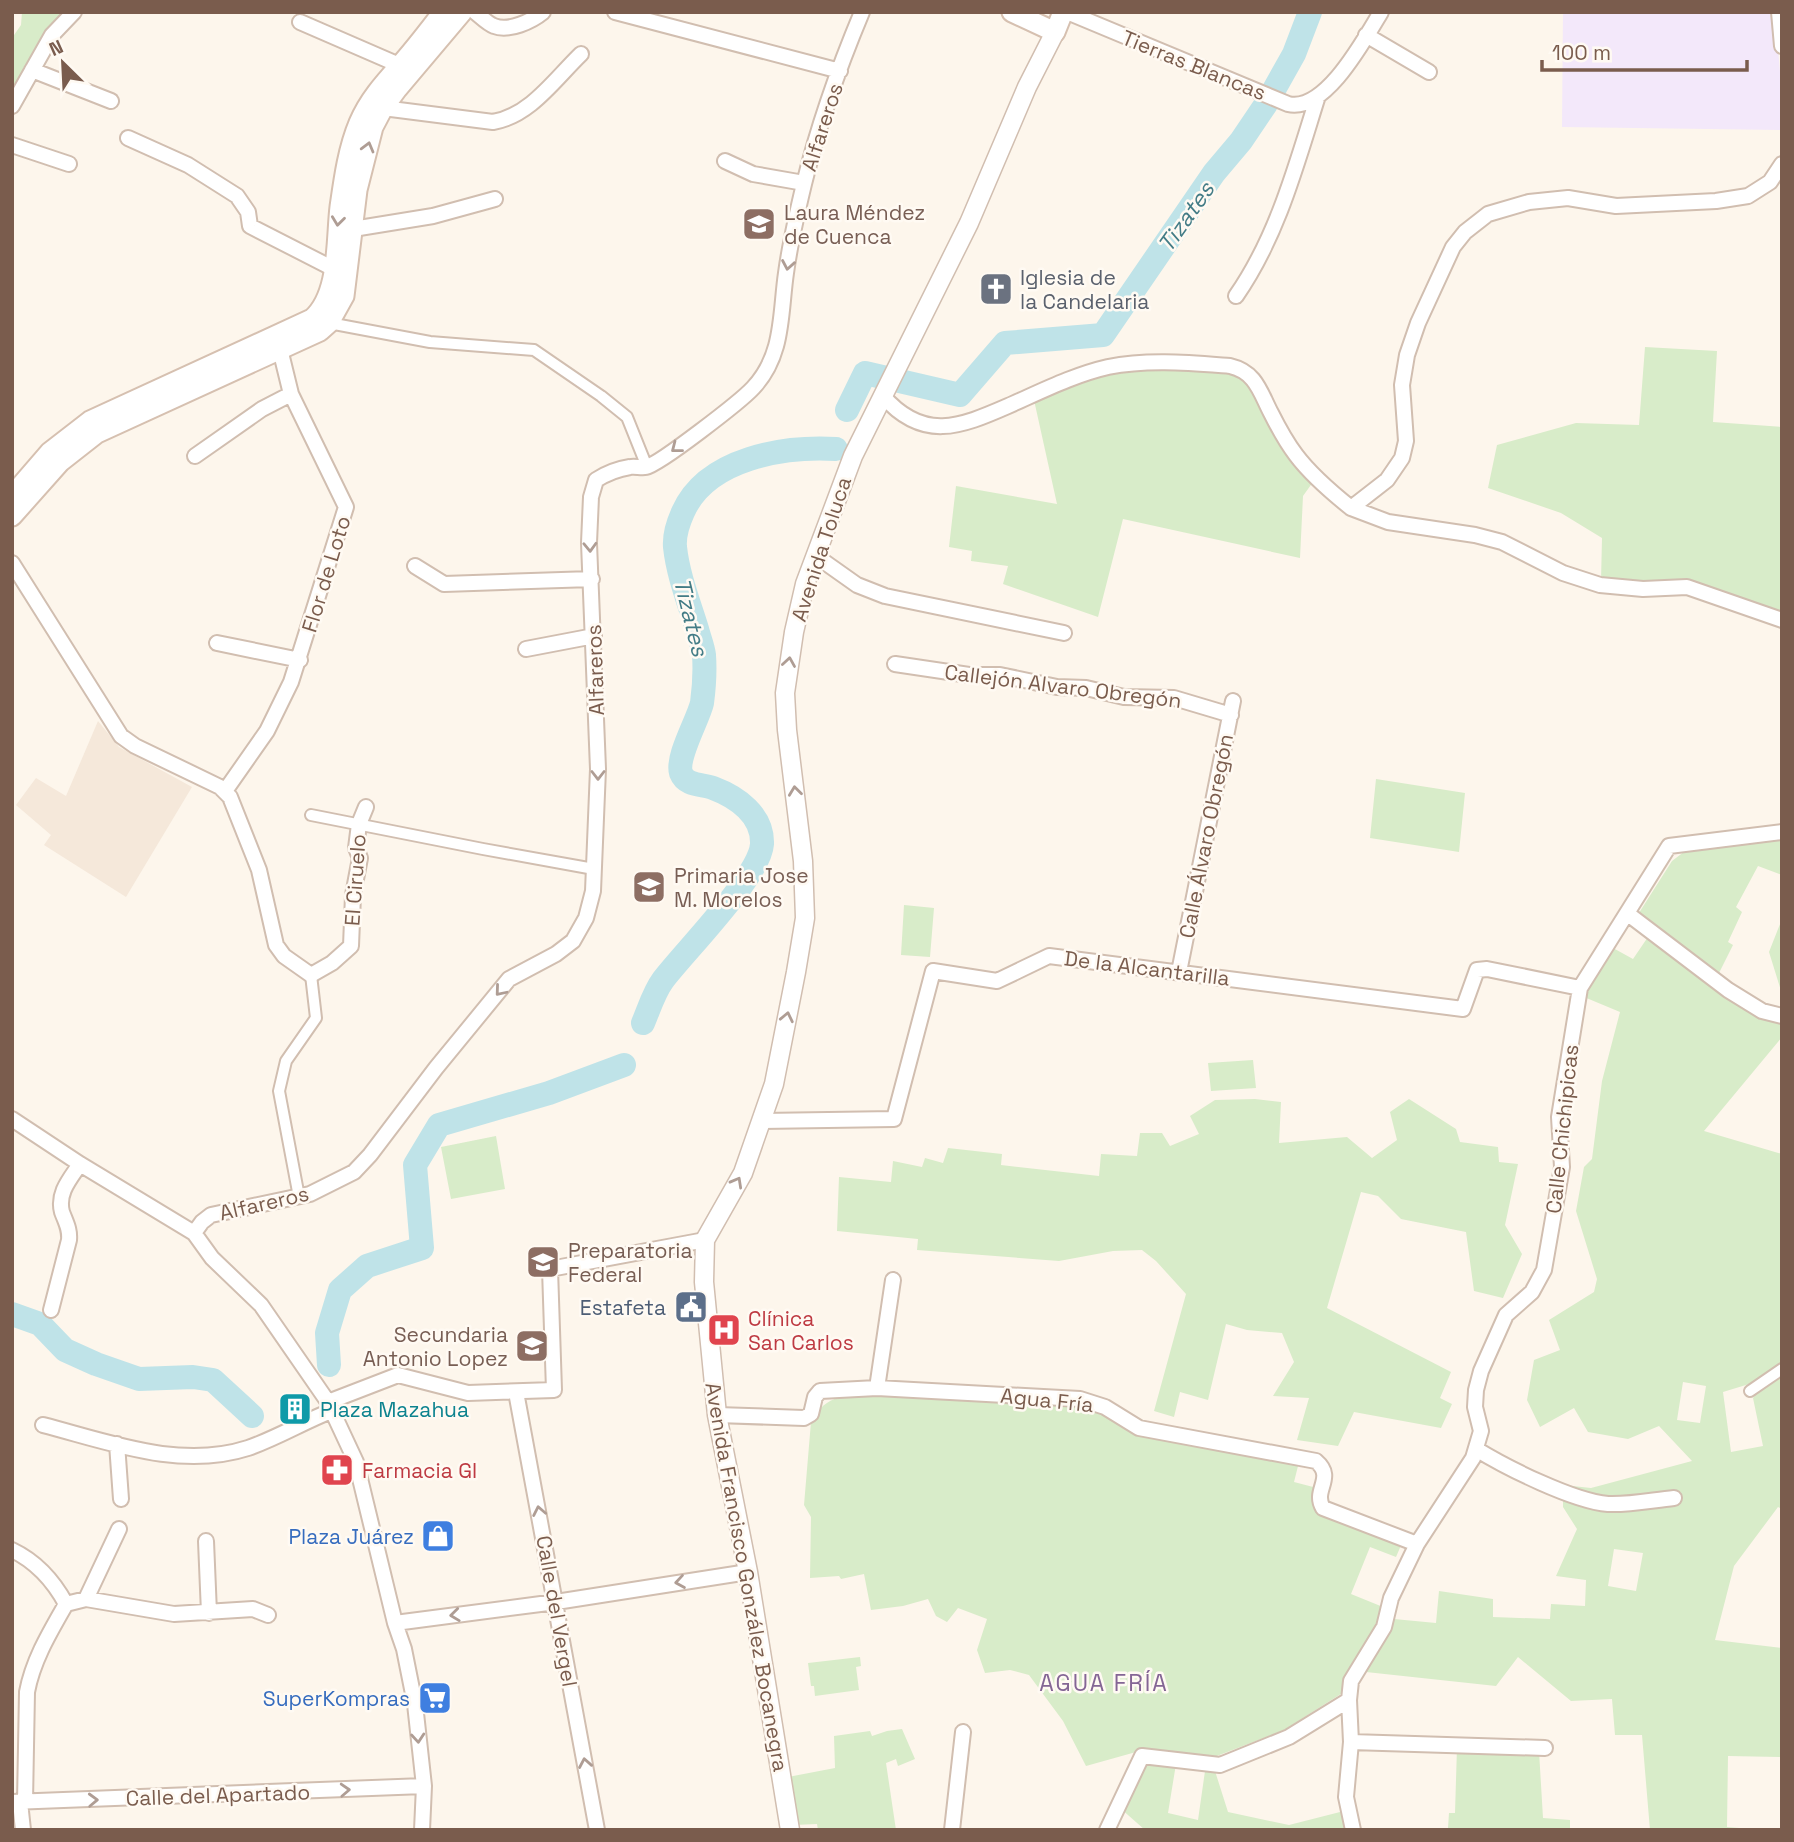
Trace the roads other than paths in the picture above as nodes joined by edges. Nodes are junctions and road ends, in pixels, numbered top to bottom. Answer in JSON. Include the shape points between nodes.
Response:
{"nodes":[{"id":1,"x":74,"y":12,"type":"edge"},
{"id":2,"x":443,"y":12,"type":"edge"},
{"id":3,"x":462,"y":12,"type":"edge"},
{"id":4,"x":475,"y":12,"type":"edge"},
{"id":5,"x":543,"y":12,"type":"edge"},
{"id":6,"x":615,"y":12,"type":"edge"},
{"id":7,"x":862,"y":12,"type":"edge"},
{"id":8,"x":1012,"y":12,"type":"edge"},
{"id":9,"x":1381,"y":12,"type":"edge"},
{"id":10,"x":1779,"y":12,"type":"edge"},
{"id":11,"x":1059,"y":17,"type":"edge"},
{"id":12,"x":300,"y":22,"type":"dead end"},
{"id":13,"x":1366,"y":35,"type":"junction"},
{"id":14,"x":1782,"y":46,"type":"edge"},
{"id":15,"x":581,"y":54,"type":"dead end"},
{"id":16,"x":407,"y":68,"type":"junction"},
{"id":17,"x":32,"y":70,"type":"junction"},
{"id":18,"x":840,"y":71,"type":"junction"},
{"id":19,"x":1429,"y":72,"type":"dead end"},
{"id":20,"x":1317,"y":99,"type":"junction"},
{"id":21,"x":111,"y":101,"type":"dead end"},
{"id":22,"x":377,"y":105,"type":"junction"},
{"id":23,"x":12,"y":106,"type":"edge"},
{"id":24,"x":128,"y":138,"type":"dead end"},
{"id":25,"x":12,"y":145,"type":"edge"},
{"id":26,"x":725,"y":161,"type":"dead end"},
{"id":27,"x":69,"y":164,"type":"dead end"},
{"id":28,"x":1782,"y":164,"type":"edge"},
{"id":29,"x":804,"y":183,"type":"junction"},
{"id":30,"x":495,"y":199,"type":"dead end"},
{"id":31,"x":352,"y":229,"type":"junction"},
{"id":32,"x":341,"y":270,"type":"junction"},
{"id":33,"x":1236,"y":296,"type":"dead end"},
{"id":34,"x":329,"y":323,"type":"junction"},
{"id":35,"x":280,"y":349,"type":"junction"},
{"id":36,"x":888,"y":385,"type":"junction"},
{"id":37,"x":291,"y":394,"type":"junction"},
{"id":38,"x":195,"y":456,"type":"dead end"},
{"id":39,"x":647,"y":467,"type":"junction"},
{"id":40,"x":12,"y":496,"type":"edge"},
{"id":41,"x":1351,"y":508,"type":"junction"},
{"id":42,"x":12,"y":516,"type":"edge"},
{"id":43,"x":816,"y":556,"type":"junction"},
{"id":44,"x":12,"y":563,"type":"edge"},
{"id":45,"x":415,"y":566,"type":"dead end"},
{"id":46,"x":592,"y":579,"type":"junction"},
{"id":47,"x":1782,"y":620,"type":"edge"},
{"id":48,"x":1064,"y":633,"type":"dead end"},
{"id":49,"x":594,"y":636,"type":"junction"},
{"id":50,"x":217,"y":643,"type":"dead end"},
{"id":51,"x":526,"y":649,"type":"dead end"},
{"id":52,"x":300,"y":660,"type":"junction"},
{"id":53,"x":895,"y":664,"type":"dead end"},
{"id":54,"x":1232,"y":708,"type":"joint"},
{"id":55,"x":225,"y":791,"type":"junction"},
{"id":56,"x":366,"y":807,"type":"dead end"},
{"id":57,"x":311,"y":814,"type":"dead end"},
{"id":58,"x":359,"y":824,"type":"junction"},
{"id":59,"x":1782,"y":832,"type":"edge"},
{"id":60,"x":594,"y":869,"type":"junction"},
{"id":61,"x":1628,"y":914,"type":"junction"},
{"id":62,"x":1179,"y":972,"type":"junction"},
{"id":63,"x":311,"y":975,"type":"junction"},
{"id":64,"x":1580,"y":988,"type":"junction"},
{"id":65,"x":1782,"y":1016,"type":"edge"},
{"id":66,"x":12,"y":1119,"type":"edge"},
{"id":67,"x":762,"y":1121,"type":"junction"},
{"id":68,"x":80,"y":1164,"type":"junction"},
{"id":69,"x":299,"y":1196,"type":"junction"},
{"id":70,"x":194,"y":1233,"type":"junction"},
{"id":71,"x":705,"y":1240,"type":"junction"},
{"id":72,"x":893,"y":1280,"type":"dead end"},
{"id":73,"x":51,"y":1310,"type":"dead end"},
{"id":74,"x":1782,"y":1369,"type":"edge"},
{"id":75,"x":877,"y":1388,"type":"junction"},
{"id":76,"x":1750,"y":1391,"type":"dead end"},
{"id":77,"x":516,"y":1392,"type":"junction"},
{"id":78,"x":330,"y":1407,"type":"junction"},
{"id":79,"x":717,"y":1415,"type":"junction"},
{"id":80,"x":43,"y":1426,"type":"dead end"},
{"id":81,"x":117,"y":1444,"type":"junction"},
{"id":82,"x":1476,"y":1450,"type":"junction"},
{"id":83,"x":1674,"y":1497,"type":"dead end"},
{"id":84,"x":121,"y":1499,"type":"dead end"},
{"id":85,"x":120,"y":1529,"type":"dead end"},
{"id":86,"x":206,"y":1541,"type":"dead end"},
{"id":87,"x":1417,"y":1544,"type":"junction"},
{"id":88,"x":12,"y":1550,"type":"edge"},
{"id":89,"x":748,"y":1572,"type":"junction"},
{"id":90,"x":86,"y":1599,"type":"junction"},
{"id":91,"x":556,"y":1602,"type":"junction"},
{"id":92,"x":66,"y":1604,"type":"junction"},
{"id":93,"x":209,"y":1613,"type":"junction"},
{"id":94,"x":268,"y":1615,"type":"dead end"},
{"id":95,"x":395,"y":1623,"type":"junction"},
{"id":96,"x":1349,"y":1700,"type":"junction"},
{"id":97,"x":963,"y":1732,"type":"dead end"},
{"id":98,"x":1351,"y":1742,"type":"junction"},
{"id":99,"x":1545,"y":1748,"type":"dead end"},
{"id":100,"x":424,"y":1786,"type":"junction"},
{"id":101,"x":19,"y":1802,"type":"edge"},
{"id":102,"x":23,"y":1830,"type":"edge"},
{"id":103,"x":422,"y":1830,"type":"edge"},
{"id":104,"x":597,"y":1830,"type":"edge"},
{"id":105,"x":790,"y":1830,"type":"edge"},
{"id":106,"x":952,"y":1830,"type":"edge"},
{"id":107,"x":1107,"y":1830,"type":"edge"},
{"id":108,"x":1353,"y":1830,"type":"edge"}],
"edges":[{"from":1,"to":17,"type":"street","via":[[52,35]]},
{"from":2,"to":16,"type":"main road"},
{"from":3,"to":16,"type":"main road"},
{"from":4,"to":5,"type":"street","via":[[503,27]]},
{"from":6,"to":18,"type":"street"},
{"from":7,"to":18,"type":"street","name":"Alfareros"},
{"from":8,"to":11,"type":"main road"},
{"from":9,"to":13,"type":"street"},
{"from":10,"to":14,"type":"street"},
{"from":11,"to":20,"type":"street","name":"Tierras Blancas","via":[[1282,101],[1300,106]]},
{"from":11,"to":36,"type":"street","name":"Avenida Toluca","via":[[969,223]]},
{"from":12,"to":16,"type":"street"},
{"from":13,"to":19,"type":"street"},
{"from":13,"to":20,"type":"street"},
{"from":15,"to":22,"type":"street","via":[[523,111],[493,122]]},
{"from":16,"to":22,"type":"main road"},
{"from":17,"to":21,"type":"street"},
{"from":17,"to":23,"type":"street"},
{"from":18,"to":29,"type":"street","name":"Alfareros"},
{"from":20,"to":33,"type":"street","via":[[1269,238]]},
{"from":31,"to":22,"type":"main road","one_way":true},
{"from":22,"to":32,"type":"main road","one_way":true,"via":[[359,123],[342,190]]},
{"from":24,"to":32,"type":"street","via":[[188,165],[232,193],[245,205],[250,226],[267,237]]},
{"from":25,"to":27,"type":"street"},
{"from":26,"to":29,"type":"street","via":[[753,174]]},
{"from":28,"to":41,"type":"street","via":[[1770,183],[1748,196],[1616,206],[1568,198],[1529,202],[1488,214],[1465,232],[1453,247],[1407,355],[1402,458],[1387,480]]},
{"from":29,"to":39,"type":"street","name":"Alfareros","one_way":true,"via":[[777,348],[767,369],[738,402]]},
{"from":30,"to":31,"type":"street","via":[[433,216]]},
{"from":31,"to":32,"type":"main road"},
{"from":32,"to":34,"type":"main road","via":[[344,296]]},
{"from":32,"to":40,"type":"main road","via":[[312,319],[90,421],[50,452]]},
{"from":34,"to":35,"type":"main road"},
{"from":34,"to":39,"type":"street","via":[[430,342],[534,350],[627,417]]},
{"from":35,"to":37,"type":"street","name":"Flor de Loto"},
{"from":35,"to":42,"type":"main road","via":[[97,433],[60,462]]},
{"from":36,"to":41,"type":"street","via":[[899,412],[918,423],[951,427],[1107,368],[1166,362],[1239,368],[1253,378],[1298,457]]},
{"from":36,"to":43,"type":"street","name":"Avenida Toluca","via":[[853,456]]},
{"from":37,"to":38,"type":"street"},
{"from":37,"to":52,"type":"street","name":"Flor de Loto","via":[[346,507]]},
{"from":39,"to":46,"type":"street","name":"Alfareros","one_way":true,"via":[[609,472],[596,480],[589,544]]},
{"from":41,"to":47,"type":"street","via":[[1388,522],[1502,542],[1563,573],[1600,584],[1643,589],[1687,587]]},
{"from":43,"to":48,"type":"street","via":[[858,585],[885,596]]},
{"from":67,"to":43,"type":"street","name":"Avenida Toluca","one_way":true,"via":[[774,1084],[805,918],[785,692],[805,584]]},
{"from":44,"to":55,"type":"street","via":[[121,736]]},
{"from":45,"to":46,"type":"street","via":[[444,584]]},
{"from":46,"to":49,"type":"street","name":"Alfareros"},
{"from":49,"to":51,"type":"street"},
{"from":49,"to":60,"type":"street","name":"Alfareros","one_way":true,"via":[[598,769]]},
{"from":50,"to":52,"type":"street"},
{"from":52,"to":55,"type":"street","name":"Flor de Loto","via":[[267,731]]},
{"from":53,"to":54,"type":"street","name":"Callejón Alvaro Obregón"},
{"from":54,"to":62,"type":"street","name":"Calle Álvaro Obregón"},
{"from":55,"to":63,"type":"street","via":[[259,870],[276,945]]},
{"from":56,"to":58,"type":"street","name":"El Ciruelo"},
{"from":57,"to":58,"type":"street"},
{"from":58,"to":60,"type":"street"},
{"from":58,"to":63,"type":"street","name":"El Ciruelo","via":[[351,946]]},
{"from":59,"to":61,"type":"street","name":"Calle Chichipicas","via":[[1669,846]]},
{"from":60,"to":69,"type":"street","name":"Alfareros","one_way":true,"via":[[586,918],[573,941],[509,979],[354,1172]]},
{"from":61,"to":64,"type":"street","name":"Calle Chichipicas"},
{"from":61,"to":65,"type":"street","via":[[1728,990],[1762,1011]]},
{"from":62,"to":64,"type":"street","name":"De la Alcantarilla","via":[[1463,1009],[1477,970]]},
{"from":62,"to":67,"type":"street","name":"De la Alcantarilla","via":[[1049,956],[997,981],[933,971],[894,1119]]},
{"from":63,"to":69,"type":"street","via":[[316,1018],[286,1061],[279,1091]]},
{"from":64,"to":82,"type":"street","name":"Calle Chichipicas","via":[[1559,1117],[1562,1167],[1544,1270],[1532,1292],[1506,1315],[1481,1371],[1475,1407],[1481,1431]]},
{"from":66,"to":68,"type":"street"},
{"from":71,"to":67,"type":"street","name":"Avenida Toluca","one_way":true,"via":[[743,1173]]},
{"from":68,"to":70,"type":"street"},
{"from":68,"to":73,"type":"street","via":[[63,1188],[61,1208],[70,1230]]},
{"from":69,"to":70,"type":"street","name":"Alfareros","via":[[211,1215]]},
{"from":70,"to":78,"type":"street","via":[[278,1326]]},
{"from":71,"to":77,"type":"street","via":[[550,1269],[554,1390]]},
{"from":71,"to":79,"type":"street","name":"Avenida Francisco González Bocanegra","via":[[704,1282]]},
{"from":72,"to":75,"type":"street"},
{"from":74,"to":76,"type":"street"},
{"from":75,"to":79,"type":"street","name":"Agua Fría","via":[[820,1391],[814,1396],[811,1414],[804,1418]]},
{"from":75,"to":87,"type":"street","name":"Agua Fría","via":[[1080,1399],[1105,1407],[1139,1429],[1316,1461],[1326,1477],[1319,1498],[1323,1508]]},
{"from":77,"to":78,"type":"street","via":[[468,1393],[398,1375]]},
{"from":91,"to":77,"type":"street","name":"Calle del Vergel","one_way":true},
{"from":78,"to":81,"type":"street","via":[[250,1447],[218,1455],[159,1454]]},
{"from":78,"to":95,"type":"street","via":[[356,1462]]},
{"from":79,"to":89,"type":"street","name":"Avenida Francisco González Bocanegra"},
{"from":80,"to":81,"type":"street"},
{"from":81,"to":84,"type":"street"},
{"from":82,"to":83,"type":"street","via":[[1593,1501],[1616,1504]]},
{"from":82,"to":87,"type":"street","name":"Calle Chichipicas"},
{"from":85,"to":90,"type":"street"},
{"from":86,"to":93,"type":"street"},
{"from":87,"to":96,"type":"street","name":"Calle Chichipicas","via":[[1391,1598],[1384,1626],[1351,1681]]},
{"from":88,"to":92,"type":"street","via":[[45,1573]]},
{"from":89,"to":91,"type":"street","one_way":true},
{"from":89,"to":105,"type":"street","name":"Avenida Francisco González Bocanegra"},
{"from":90,"to":92,"type":"street"},
{"from":90,"to":93,"type":"street","via":[[174,1614]]},
{"from":91,"to":95,"type":"street","one_way":true},
{"from":104,"to":91,"type":"street","name":"Calle del Vergel","one_way":true},
{"from":92,"to":101,"type":"street","via":[[39,1652],[30,1679]]},
{"from":93,"to":94,"type":"street","via":[[253,1609]]},
{"from":95,"to":100,"type":"street","one_way":true,"via":[[415,1704]]},
{"from":96,"to":98,"type":"street","name":"Calle Chichipicas"},
{"from":96,"to":107,"type":"street","via":[[1289,1737],[1220,1765],[1142,1756]]},
{"from":97,"to":106,"type":"street"},
{"from":98,"to":99,"type":"street"},
{"from":98,"to":108,"type":"street","name":"Calle Chichipicas","via":[[1346,1797]]},
{"from":101,"to":100,"type":"street","name":"Calle del Apartado","one_way":true},
{"from":100,"to":103,"type":"street"},
{"from":101,"to":102,"type":"street"}]}
